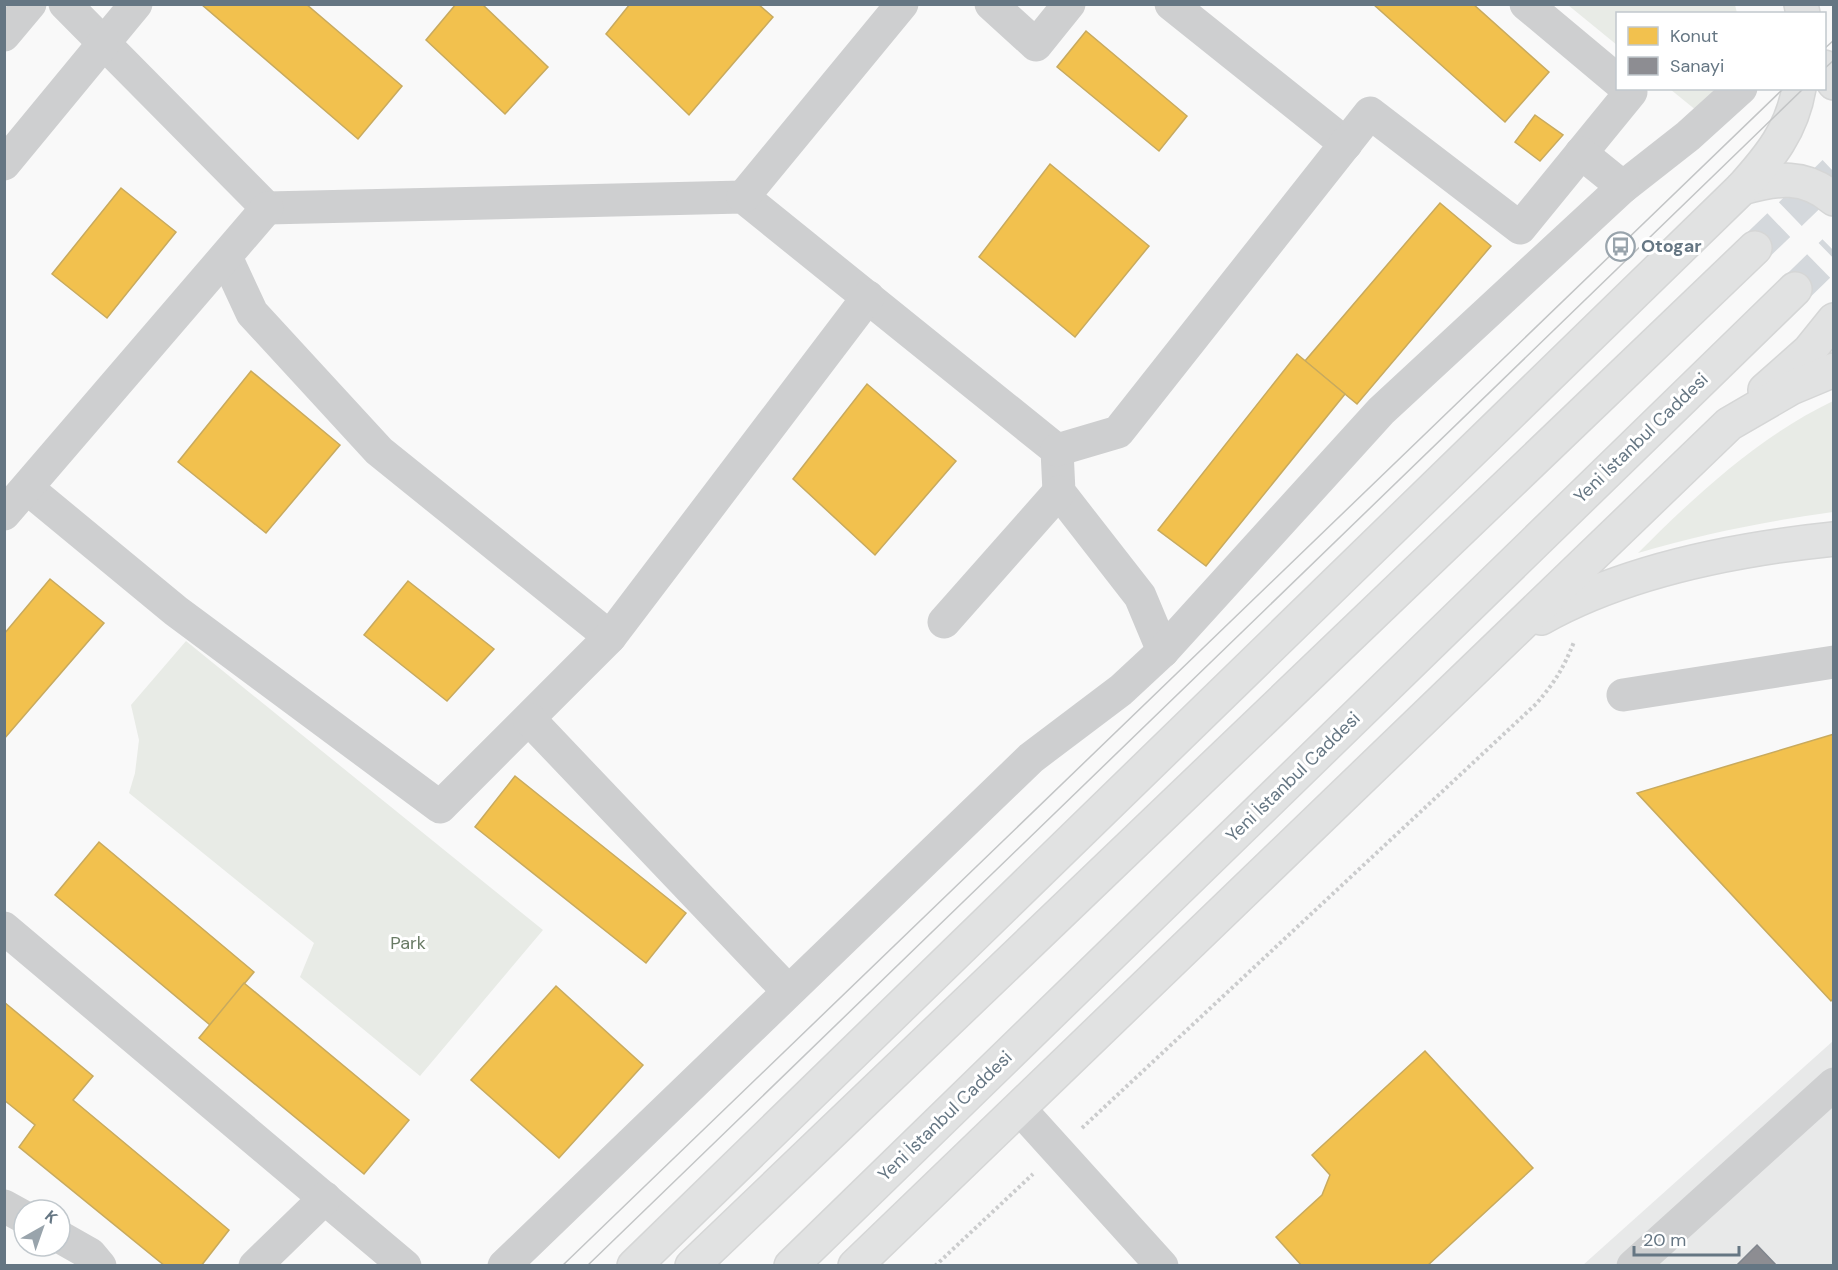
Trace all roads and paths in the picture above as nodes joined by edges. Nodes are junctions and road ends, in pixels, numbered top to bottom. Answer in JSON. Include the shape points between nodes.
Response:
{"nodes":[{"id":1,"x":30,"y":4,"type":"edge"},
{"id":2,"x":64,"y":4,"type":"edge"},
{"id":3,"x":136,"y":4,"type":"edge"},
{"id":4,"x":902,"y":4,"type":"edge"},
{"id":5,"x":991,"y":4,"type":"edge"},
{"id":6,"x":1069,"y":4,"type":"edge"},
{"id":7,"x":1171,"y":4,"type":"edge"},
{"id":8,"x":1526,"y":4,"type":"edge"},
{"id":9,"x":4,"y":35,"type":"edge"},
{"id":10,"x":104,"y":42,"type":"junction"},
{"id":11,"x":1616,"y":80,"type":"edge"},
{"id":12,"x":1629,"y":90,"type":"edge"},
{"id":13,"x":1739,"y":90,"type":"edge"},
{"id":14,"x":1798,"y":90,"type":"edge"},
{"id":15,"x":1346,"y":144,"type":"junction"},
{"id":16,"x":1581,"y":153,"type":"junction"},
{"id":17,"x":4,"y":164,"type":"edge"},
{"id":18,"x":1623,"y":187,"type":"junction"},
{"id":19,"x":1742,"y":188,"type":"junction"},
{"id":20,"x":743,"y":197,"type":"junction"},
{"id":21,"x":1833,"y":199,"type":"edge"},
{"id":22,"x":267,"y":208,"type":"junction"},
{"id":23,"x":1755,"y":248,"type":"tunnel mouth"},
{"id":24,"x":226,"y":257,"type":"junction"},
{"id":25,"x":1795,"y":289,"type":"tunnel mouth"},
{"id":26,"x":868,"y":297,"type":"junction"},
{"id":27,"x":1833,"y":320,"type":"edge"},
{"id":28,"x":1833,"y":370,"type":"edge"},
{"id":29,"x":1729,"y":424,"type":"junction"},
{"id":30,"x":1057,"y":450,"type":"junction"},
{"id":31,"x":27,"y":488,"type":"junction"},
{"id":32,"x":1059,"y":492,"type":"junction"},
{"id":33,"x":4,"y":514,"type":"edge"},
{"id":34,"x":1833,"y":539,"type":"edge"},
{"id":35,"x":1595,"y":593,"type":"junction"},
{"id":36,"x":944,"y":622,"type":"dead end"},
{"id":37,"x":610,"y":637,"type":"junction"},
{"id":38,"x":1506,"y":639,"type":"junction"},
{"id":39,"x":1163,"y":651,"type":"junction"},
{"id":40,"x":1833,"y":662,"type":"edge"},
{"id":41,"x":1623,"y":694,"type":"dead end"},
{"id":42,"x":529,"y":719,"type":"junction"},
{"id":43,"x":4,"y":928,"type":"edge"},
{"id":44,"x":788,"y":991,"type":"junction"},
{"id":45,"x":1833,"y":1084,"type":"edge"},
{"id":46,"x":1019,"y":1108,"type":"junction"},
{"id":47,"x":1057,"y":1151,"type":"junction"},
{"id":48,"x":325,"y":1198,"type":"junction"},
{"id":49,"x":72,"y":1244,"type":"edge"},
{"id":50,"x":100,"y":1266,"type":"edge"},
{"id":51,"x":255,"y":1266,"type":"edge"},
{"id":52,"x":405,"y":1266,"type":"edge"},
{"id":53,"x":504,"y":1266,"type":"edge"},
{"id":54,"x":634,"y":1266,"type":"edge"},
{"id":55,"x":692,"y":1266,"type":"edge"},
{"id":56,"x":791,"y":1266,"type":"edge"},
{"id":57,"x":855,"y":1266,"type":"edge"},
{"id":58,"x":935,"y":1266,"type":"edge"},
{"id":59,"x":1162,"y":1266,"type":"edge"},
{"id":60,"x":1633,"y":1266,"type":"edge"}],
"edges":[{"from":1,"to":9,"type":"street"},
{"from":2,"to":10,"type":"street"},
{"from":3,"to":10,"type":"street"},
{"from":4,"to":20,"type":"street"},
{"from":5,"to":6,"type":"street","via":[[1036,45]]},
{"from":7,"to":15,"type":"street"},
{"from":8,"to":11,"type":"street"},
{"from":10,"to":17,"type":"street"},
{"from":10,"to":22,"type":"street"},
{"from":12,"to":16,"type":"street"},
{"from":13,"to":18,"type":"street"},
{"from":14,"to":19,"type":"highway","via":[[1783,135],[1770,157]]},
{"from":15,"to":16,"type":"street","via":[[1370,113],[1520,228]]},
{"from":15,"to":30,"type":"street","via":[[1118,432]]},
{"from":16,"to":18,"type":"street"},
{"from":18,"to":39,"type":"street","via":[[1381,411]]},
{"from":19,"to":21,"type":"highway","via":[[1790,179],[1811,184]]},
{"from":19,"to":54,"type":"highway"},
{"from":20,"to":22,"type":"street"},
{"from":20,"to":26,"type":"street"},
{"from":22,"to":24,"type":"street"},
{"from":23,"to":55,"type":"highway"},
{"from":24,"to":31,"type":"street"},
{"from":24,"to":37,"type":"street","via":[[252,314],[379,451]]},
{"from":25,"to":56,"type":"highway","name":"Yeni İstanbul Caddesi"},
{"from":26,"to":30,"type":"street"},
{"from":26,"to":37,"type":"street"},
{"from":27,"to":29,"type":"highway","via":[[1809,351]]},
{"from":28,"to":29,"type":"highway","via":[[1791,388]]},
{"from":29,"to":38,"type":"highway"},
{"from":30,"to":32,"type":"street"},
{"from":31,"to":33,"type":"street"},
{"from":31,"to":42,"type":"street","via":[[176,611],[440,807]]},
{"from":32,"to":36,"type":"street"},
{"from":32,"to":39,"type":"street","via":[[1140,596]]},
{"from":34,"to":35,"type":"highway","via":[[1711,559]]},
{"from":35,"to":38,"type":"highway"},
{"from":35,"to":47,"type":"path","via":[[1554,684],[1536,704]]},
{"from":37,"to":42,"type":"street"},
{"from":38,"to":46,"type":"highway"},
{"from":39,"to":44,"type":"street","via":[[1121,690],[1031,758]]},
{"from":40,"to":41,"type":"street"},
{"from":42,"to":44,"type":"street"},
{"from":43,"to":48,"type":"street"},
{"from":44,"to":53,"type":"street"},
{"from":45,"to":60,"type":"street"},
{"from":46,"to":47,"type":"street"},
{"from":46,"to":57,"type":"highway"},
{"from":47,"to":58,"type":"path"},
{"from":47,"to":59,"type":"street"},
{"from":48,"to":51,"type":"street"},
{"from":48,"to":52,"type":"street"},
{"from":49,"to":50,"type":"street","via":[[90,1254]]}]}
